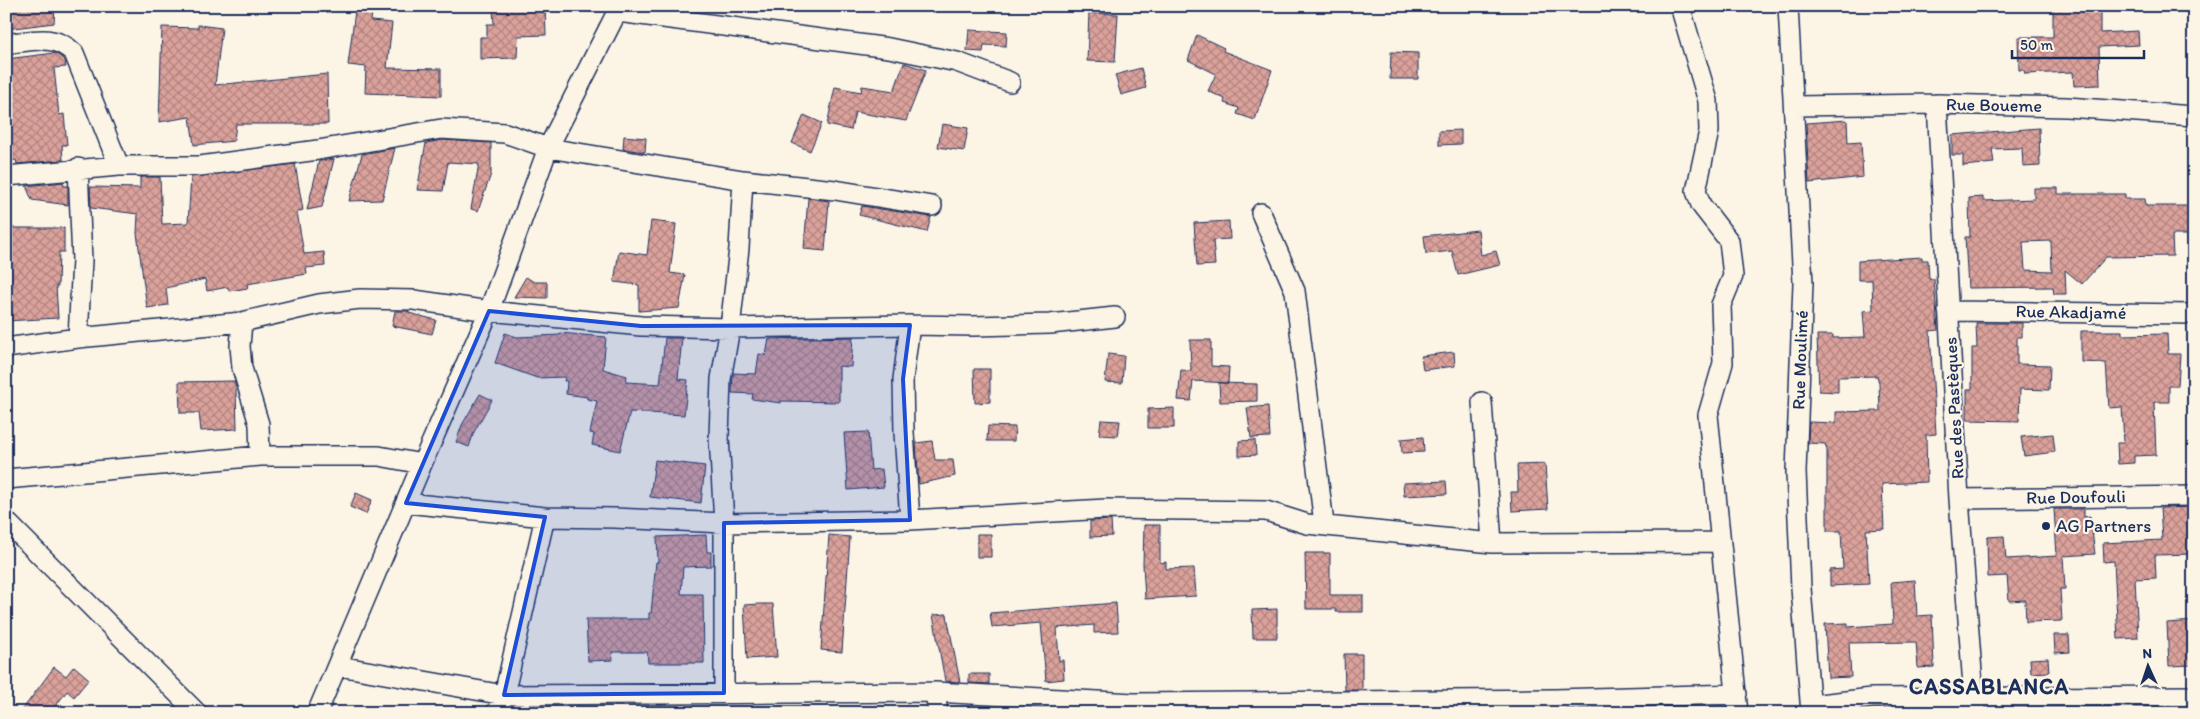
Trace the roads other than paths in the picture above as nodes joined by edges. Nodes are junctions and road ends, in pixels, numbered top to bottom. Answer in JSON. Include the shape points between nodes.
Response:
{"nodes":[{"id":1,"x":1680,"y":6,"type":"edge"},
{"id":2,"x":1788,"y":6,"type":"edge"},
{"id":3,"x":619,"y":9,"type":"edge"},
{"id":4,"x":6,"y":44,"type":"edge"},
{"id":5,"x":1010,"y":82,"type":"dead end"},
{"id":6,"x":1937,"y":104,"type":"junction"},
{"id":7,"x":1794,"y":106,"type":"junction"},
{"id":8,"x":2194,"y":116,"type":"edge"},
{"id":9,"x":548,"y":148,"type":"junction"},
{"id":10,"x":119,"y":166,"type":"junction"},
{"id":11,"x":78,"y":168,"type":"junction"},
{"id":12,"x":6,"y":176,"type":"edge"},
{"id":13,"x":744,"y":180,"type":"junction"},
{"id":14,"x":932,"y":206,"type":"dead end"},
{"id":15,"x":1261,"y":213,"type":"dead end"},
{"id":16,"x":1948,"y":311,"type":"junction"},
{"id":17,"x":489,"y":312,"type":"junction"},
{"id":18,"x":2194,"y":314,"type":"edge"},
{"id":19,"x":1114,"y":317,"type":"dead end"},
{"id":20,"x":242,"y":322,"type":"junction"},
{"id":21,"x":910,"y":325,"type":"junction"},
{"id":22,"x":730,"y":328,"type":"junction"},
{"id":23,"x":78,"y":338,"type":"junction"},
{"id":24,"x":6,"y":348,"type":"edge"},
{"id":25,"x":1482,"y":402,"type":"dead end"},
{"id":26,"x":260,"y":456,"type":"junction"},
{"id":27,"x":422,"y":464,"type":"junction"},
{"id":28,"x":6,"y":479,"type":"edge"},
{"id":29,"x":2194,"y":496,"type":"edge"},
{"id":30,"x":1959,"y":499,"type":"junction"},
{"id":31,"x":406,"y":503,"type":"junction"},
{"id":32,"x":545,"y":517,"type":"junction"},
{"id":33,"x":910,"y":520,"type":"junction"},
{"id":34,"x":6,"y":521,"type":"edge"},
{"id":35,"x":724,"y":524,"type":"junction"},
{"id":36,"x":1324,"y":524,"type":"junction"},
{"id":37,"x":1719,"y":542,"type":"junction"},
{"id":38,"x":1492,"y":543,"type":"junction"},
{"id":39,"x":339,"y":666,"type":"junction"},
{"id":40,"x":934,"y":692,"type":"junction"},
{"id":41,"x":724,"y":693,"type":"junction"},
{"id":42,"x":1737,"y":694,"type":"junction"},
{"id":43,"x":504,"y":695,"type":"junction"},
{"id":44,"x":2194,"y":696,"type":"edge"},
{"id":45,"x":1975,"y":706,"type":"edge"},
{"id":46,"x":1133,"y":708,"type":"edge"},
{"id":47,"x":1811,"y":709,"type":"edge"},
{"id":48,"x":197,"y":713,"type":"edge"},
{"id":49,"x":318,"y":713,"type":"edge"},
{"id":50,"x":496,"y":713,"type":"edge"},
{"id":51,"x":938,"y":713,"type":"edge"},
{"id":52,"x":1738,"y":713,"type":"edge"}],
"edges":[{"from":1,"to":37,"type":"street","via":[[1708,101],[1709,131],[1696,191],[1701,205],[1729,241],[1733,276],[1721,305],[1723,364],[1708,416]]},
{"from":2,"to":7,"type":"street","name":"Rue Moulimé"},
{"from":3,"to":5,"type":"street","via":[[889,48],[957,62]]},
{"from":3,"to":9,"type":"street"},
{"from":4,"to":10,"type":"street","via":[[48,39],[64,43],[74,53]]},
{"from":6,"to":7,"type":"street","name":"Rue Boueme"},
{"from":6,"to":8,"type":"street","name":"Rue Boueme","via":[[2066,107]]},
{"from":6,"to":16,"type":"street","name":"Rue des Pastèques"},
{"from":7,"to":47,"type":"street","name":"Rue Moulimé","via":[[1803,283],[1796,472]]},
{"from":9,"to":10,"type":"street","via":[[505,133],[440,129],[200,166]]},
{"from":9,"to":13,"type":"street"},
{"from":9,"to":17,"type":"street"},
{"from":10,"to":11,"type":"street"},
{"from":11,"to":12,"type":"street"},
{"from":11,"to":23,"type":"street","via":[[82,260]]},
{"from":13,"to":14,"type":"street","via":[[835,190]]},
{"from":13,"to":22,"type":"street"},
{"from":15,"to":36,"type":"street","via":[[1295,291]]},
{"from":16,"to":18,"type":"street","name":"Rue Akadjamé"},
{"from":16,"to":30,"type":"street","name":"Rue des Pastèques"},
{"from":17,"to":20,"type":"street","via":[[414,300],[360,299],[319,304]]},
{"from":17,"to":22,"type":"street","via":[[641,326]]},
{"from":17,"to":27,"type":"street"},
{"from":19,"to":21,"type":"street","via":[[1040,324]]},
{"from":20,"to":23,"type":"street"},
{"from":20,"to":26,"type":"street","via":[[242,368],[259,424]]},
{"from":21,"to":22,"type":"street"},
{"from":21,"to":33,"type":"street","via":[[903,379]]},
{"from":22,"to":35,"type":"street","via":[[722,379],[719,437]]},
{"from":23,"to":24,"type":"street"},
{"from":25,"to":38,"type":"street"},
{"from":26,"to":27,"type":"street","via":[[379,456]]},
{"from":26,"to":28,"type":"street"},
{"from":27,"to":31,"type":"street"},
{"from":29,"to":30,"type":"street","name":"Rue Doufouli"},
{"from":30,"to":45,"type":"street","name":"Rue des Pastèques"},
{"from":31,"to":32,"type":"street"},
{"from":31,"to":39,"type":"street"},
{"from":32,"to":35,"type":"street"},
{"from":32,"to":43,"type":"street"},
{"from":33,"to":35,"type":"street"},
{"from":33,"to":36,"type":"street","via":[[1106,509],[1266,510],[1307,524]]},
{"from":34,"to":48,"type":"street"},
{"from":35,"to":41,"type":"street"},
{"from":36,"to":38,"type":"street"},
{"from":37,"to":38,"type":"street"},
{"from":37,"to":42,"type":"street"},
{"from":39,"to":43,"type":"street"},
{"from":39,"to":49,"type":"street"},
{"from":40,"to":41,"type":"street"},
{"from":40,"to":46,"type":"street"},
{"from":40,"to":51,"type":"street"},
{"from":41,"to":43,"type":"street"},
{"from":42,"to":46,"type":"street"},
{"from":42,"to":52,"type":"street"},
{"from":43,"to":50,"type":"street"},
{"from":44,"to":45,"type":"street"},
{"from":45,"to":47,"type":"street","via":[[1872,698]]}]}
